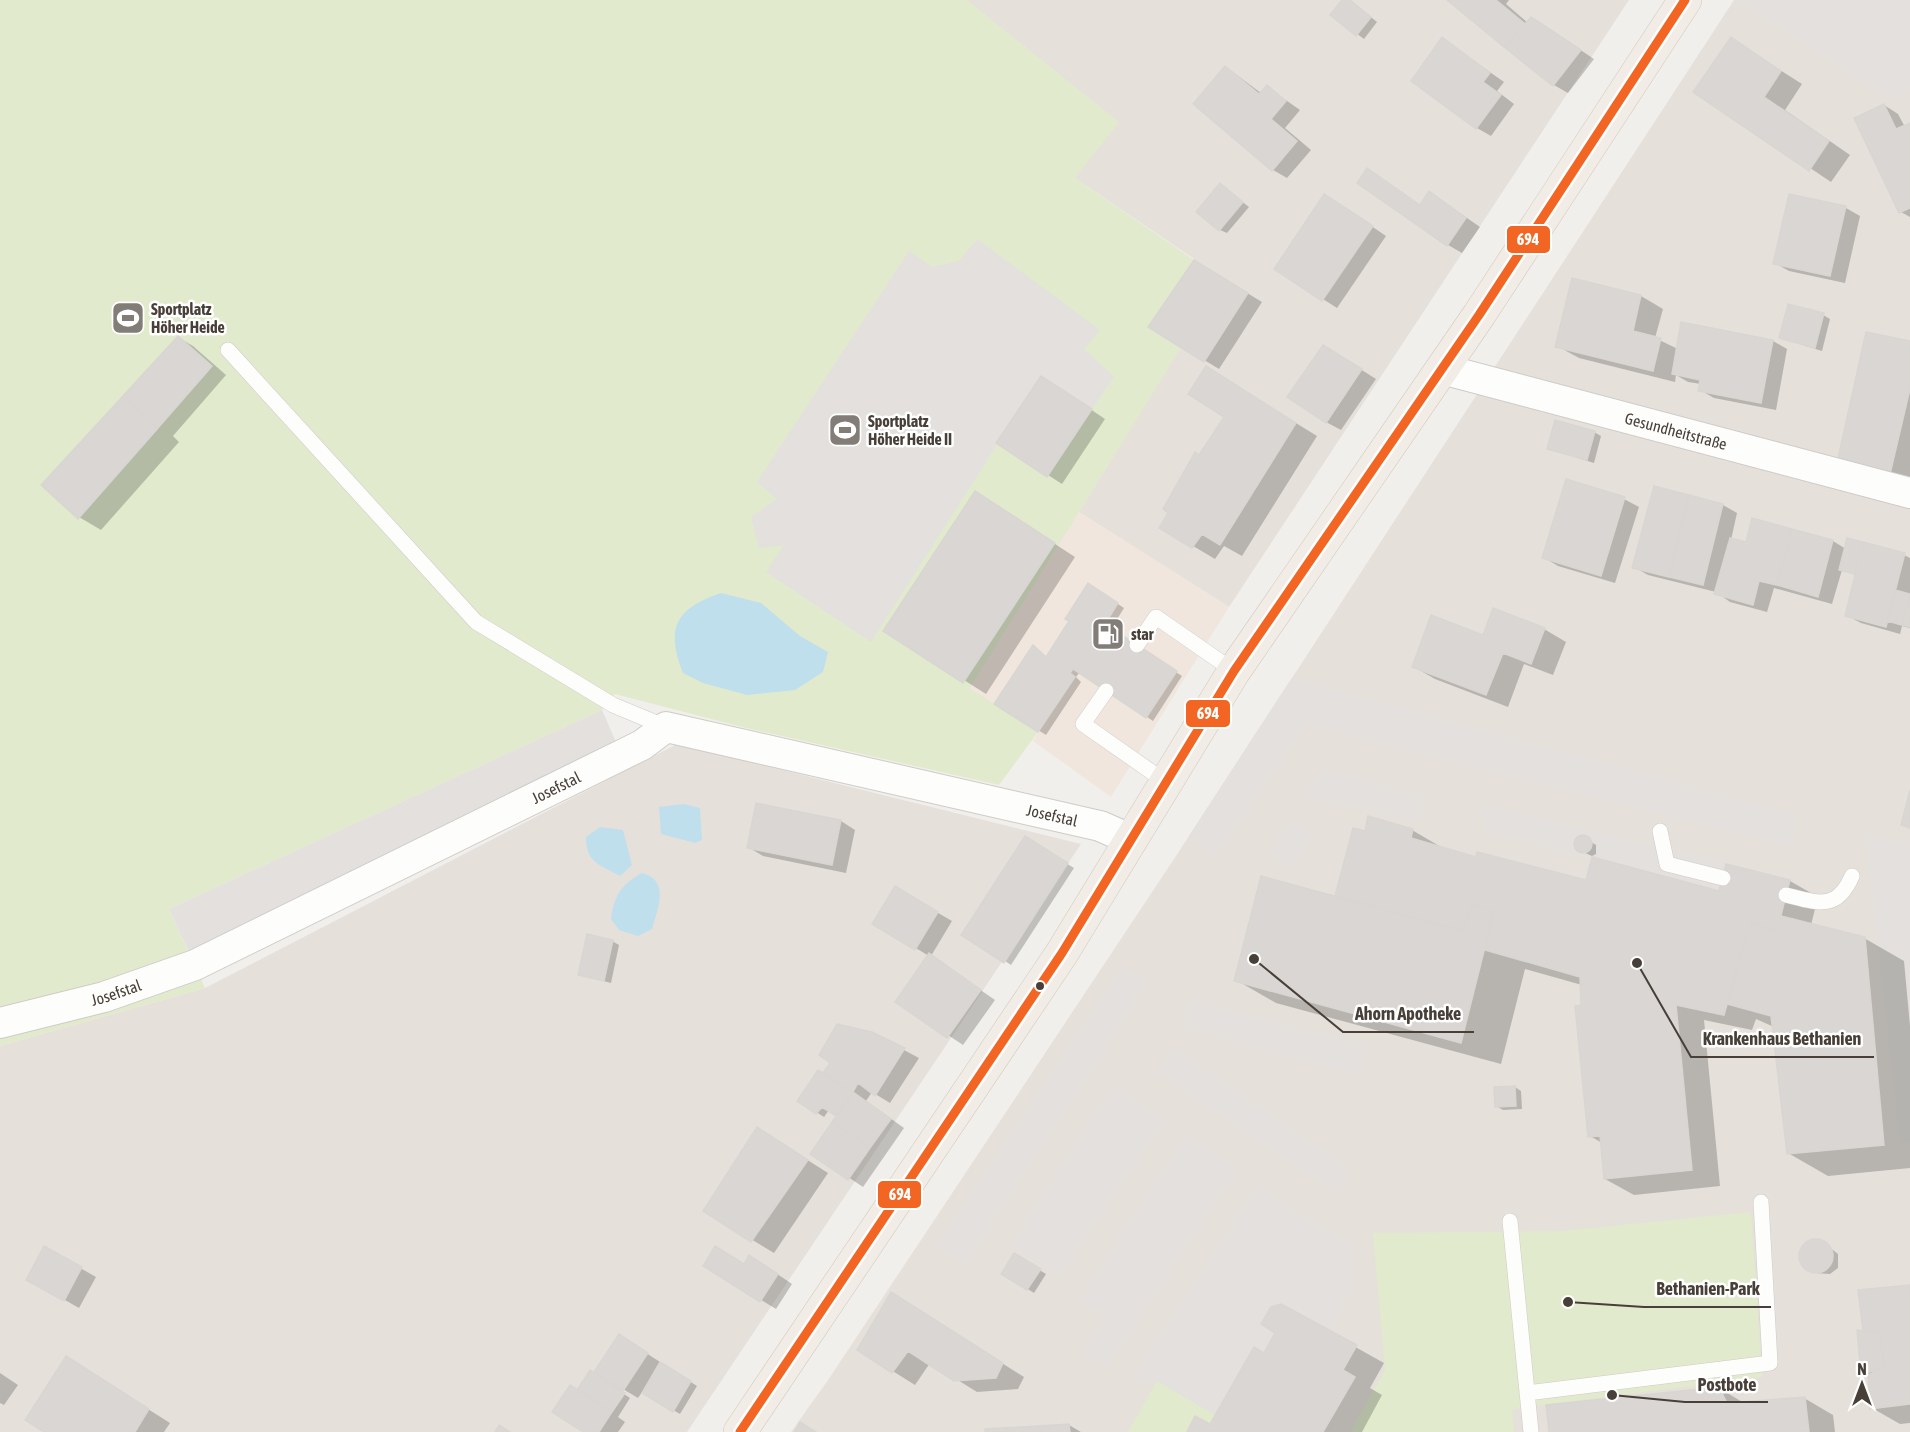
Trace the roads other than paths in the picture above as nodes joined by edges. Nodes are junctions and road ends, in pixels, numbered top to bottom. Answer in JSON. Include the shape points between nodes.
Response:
{"nodes":[{"id":1,"x":1685,"y":0,"type":"edge"},
{"id":2,"x":228,"y":350,"type":"dead end"},
{"id":3,"x":1442,"y":369,"type":"junction"},
{"id":4,"x":1910,"y":493,"type":"edge"},
{"id":5,"x":1137,"y":645,"type":"dead end"},
{"id":6,"x":1234,"y":671,"type":"junction"},
{"id":7,"x":1106,"y":691,"type":"dead end"},
{"id":8,"x":666,"y":727,"type":"junction"},
{"id":9,"x":1166,"y":782,"type":"junction"},
{"id":10,"x":1660,"y":831,"type":"dead end"},
{"id":11,"x":1132,"y":840,"type":"junction"},
{"id":12,"x":1852,"y":876,"type":"dead end"},
{"id":13,"x":1723,"y":878,"type":"dead end"},
{"id":14,"x":1786,"y":895,"type":"dead end"},
{"id":15,"x":0,"y":1023,"type":"edge"},
{"id":16,"x":1761,"y":1202,"type":"dead end"},
{"id":17,"x":1510,"y":1221,"type":"dead end"},
{"id":18,"x":1527,"y":1393,"type":"junction"},
{"id":19,"x":740,"y":1432,"type":"edge"},
{"id":20,"x":1531,"y":1432,"type":"edge"}],
"edges":[{"from":1,"to":3,"type":"main road"},
{"from":2,"to":8,"type":"lane","via":[[476,622],[613,705]]},
{"from":3,"to":4,"type":"street","name":"Gesundheitstraße"},
{"from":3,"to":6,"type":"main road"},
{"from":5,"to":6,"type":"lane","via":[[1156,617]]},
{"from":6,"to":9,"type":"main road"},
{"from":7,"to":9,"type":"lane","via":[[1083,724]]},
{"from":8,"to":11,"type":"street","name":"Josefstal","via":[[1100,826]]},
{"from":8,"to":15,"type":"street","name":"Josefstal","via":[[642,746],[195,965],[104,997]]},
{"from":9,"to":11,"type":"main road"},
{"from":10,"to":13,"type":"lane","via":[[1667,864]]},
{"from":11,"to":19,"type":"main road","via":[[1062,953]]},
{"from":12,"to":14,"type":"lane","via":[[1837,899],[1825,902]]},
{"from":16,"to":18,"type":"lane","via":[[1770,1363]]},
{"from":17,"to":18,"type":"lane"},
{"from":18,"to":20,"type":"lane"}]}
